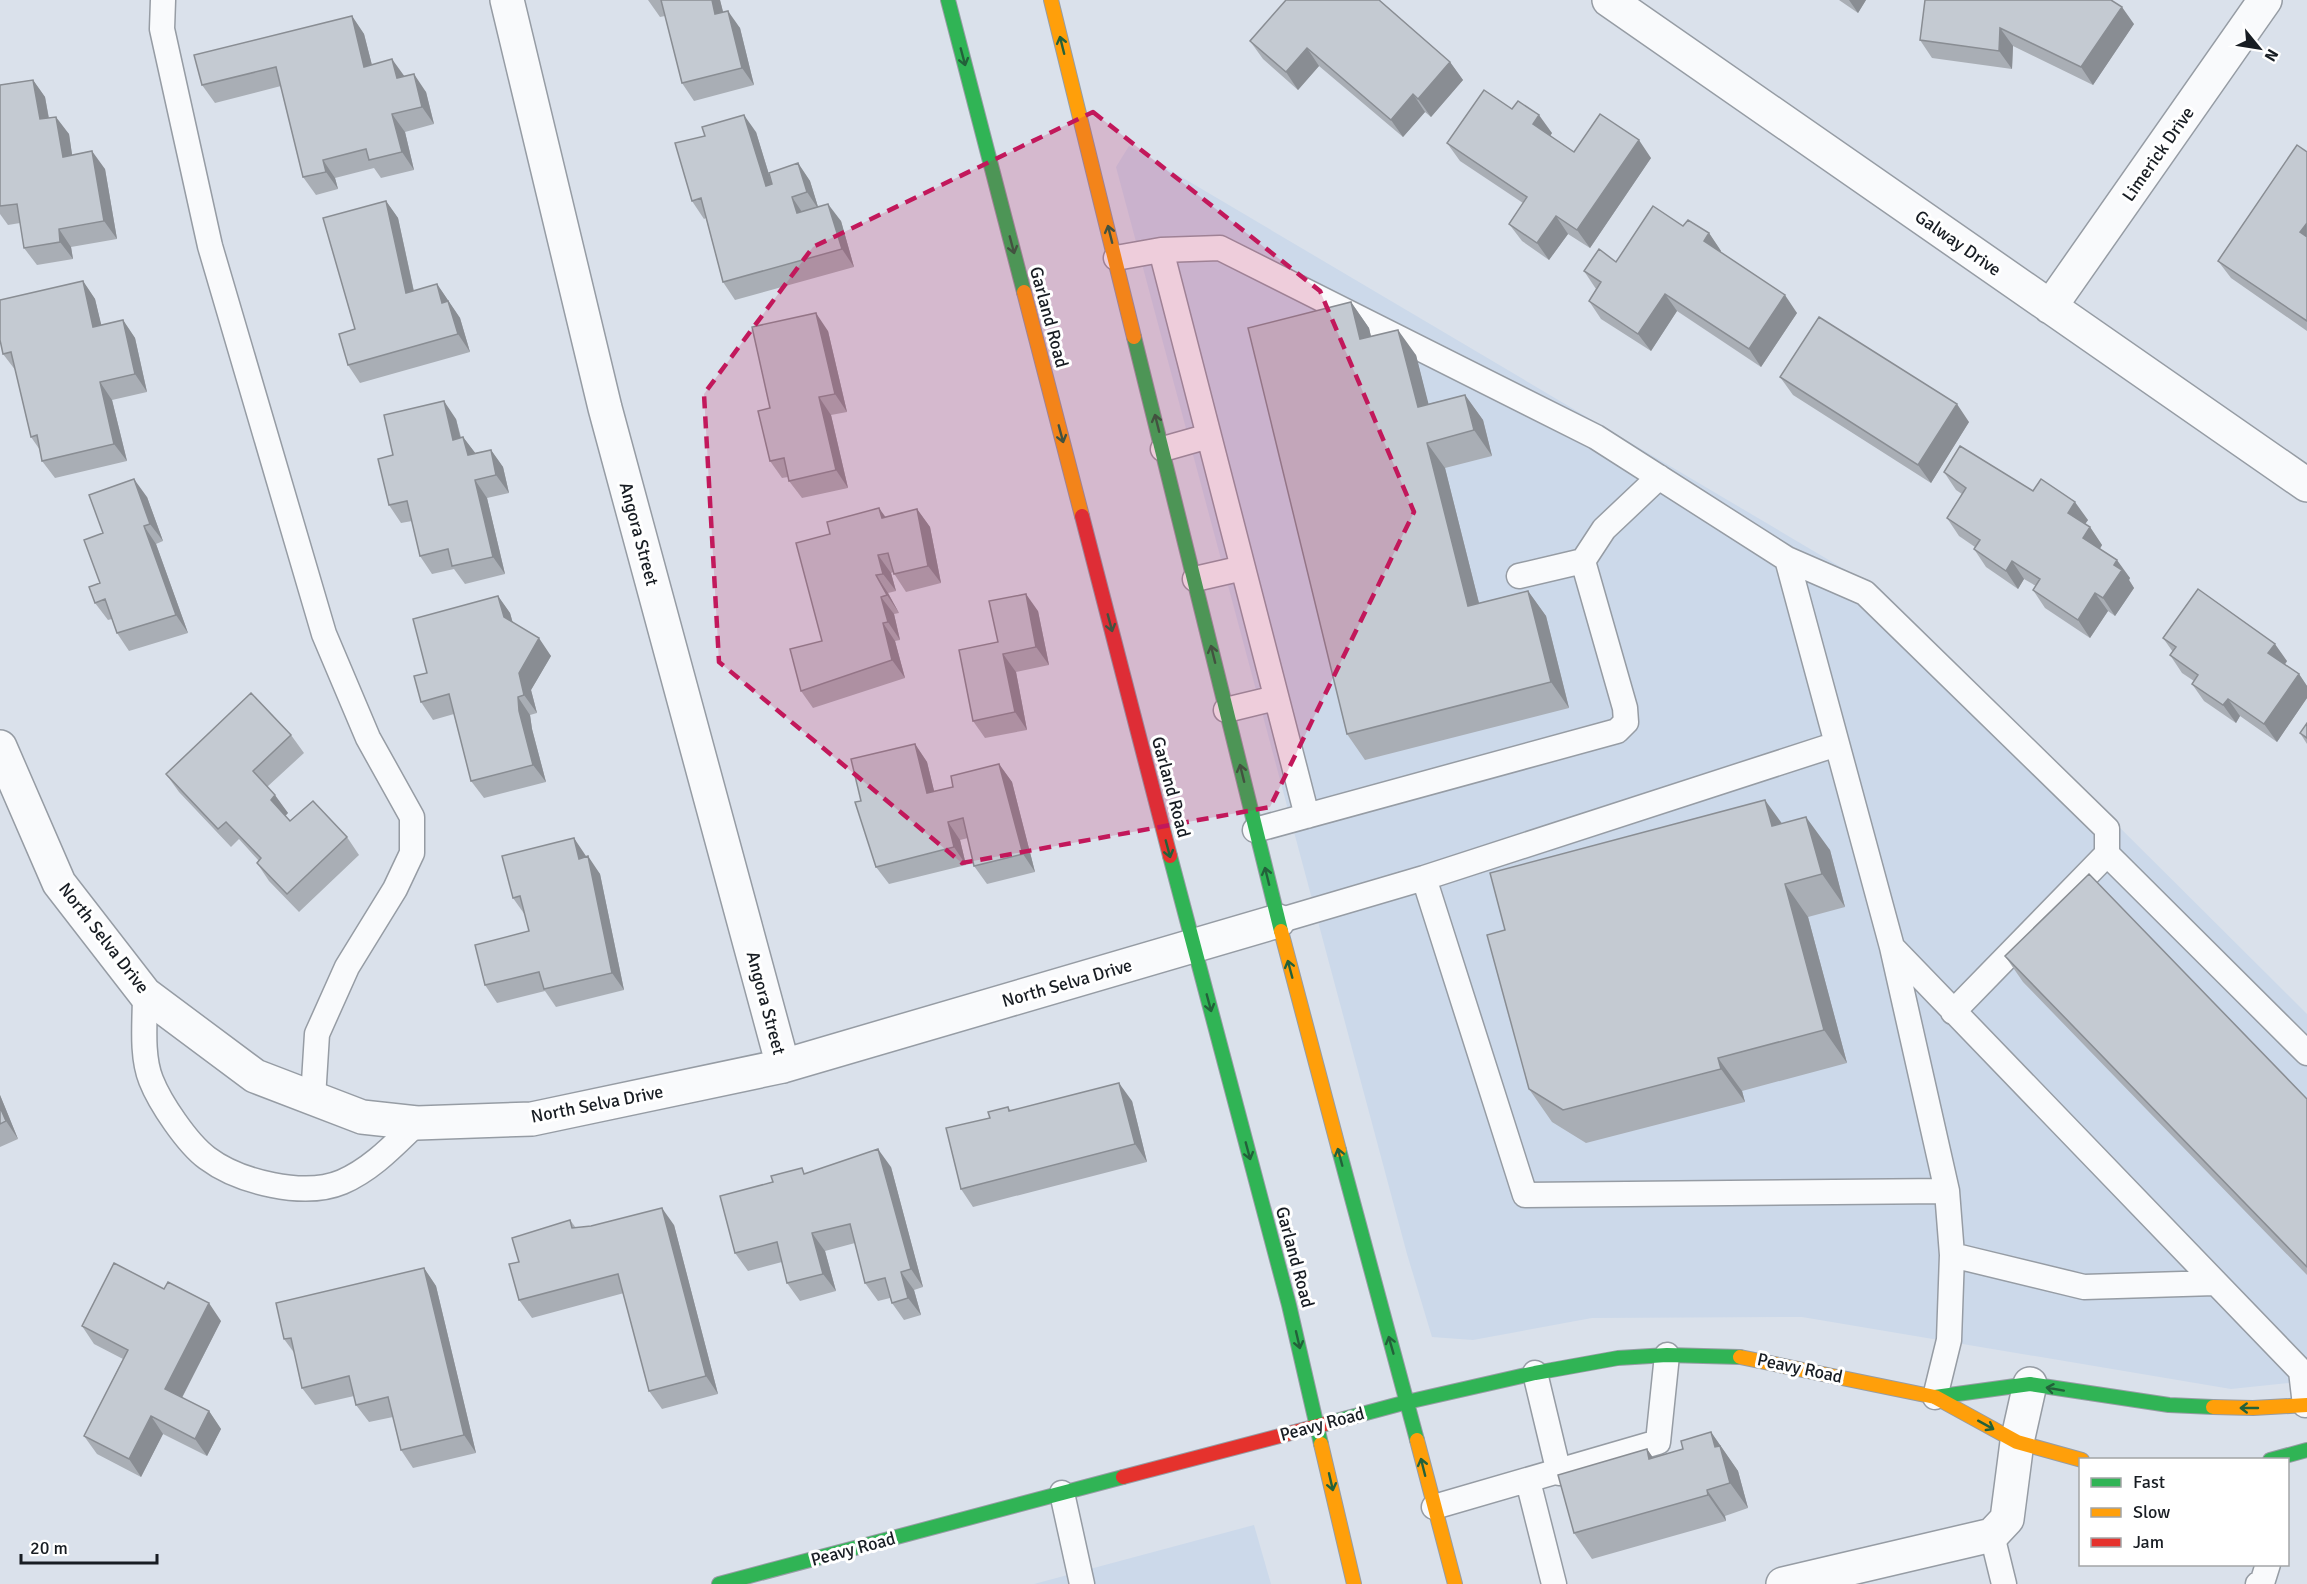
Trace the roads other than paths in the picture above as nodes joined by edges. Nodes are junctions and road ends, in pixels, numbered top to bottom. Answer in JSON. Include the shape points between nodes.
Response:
{"nodes":[{"id":1,"x":163,"y":0,"type":"edge"},
{"id":2,"x":507,"y":0,"type":"edge"},
{"id":3,"x":948,"y":0,"type":"edge"},
{"id":4,"x":1051,"y":0,"type":"edge"},
{"id":5,"x":1609,"y":0,"type":"edge"},
{"id":6,"x":2265,"y":0,"type":"edge"},
{"id":7,"x":1161,"y":250,"type":"junction"},
{"id":8,"x":1116,"y":258,"type":"junction"},
{"id":9,"x":2050,"y":307,"type":"junction"},
{"id":10,"x":1209,"y":436,"type":"junction"},
{"id":11,"x":1163,"y":449,"type":"junction"},
{"id":12,"x":1659,"y":477,"type":"junction"},
{"id":13,"x":2307,"y":485,"type":"edge"},
{"id":14,"x":1786,"y":559,"type":"junction"},
{"id":15,"x":1583,"y":561,"type":"junction"},
{"id":16,"x":1243,"y":568,"type":"junction"},
{"id":17,"x":1518,"y":576,"type":"dead end"},
{"id":18,"x":1195,"y":579,"type":"junction"},
{"id":19,"x":1276,"y":698,"type":"junction"},
{"id":20,"x":1226,"y":710,"type":"junction"},
{"id":21,"x":1837,"y":744,"type":"junction"},
{"id":22,"x":0,"y":747,"type":"edge"},
{"id":23,"x":1307,"y":816,"type":"junction"},
{"id":24,"x":1256,"y":830,"type":"junction"},
{"id":25,"x":2107,"y":854,"type":"junction"},
{"id":26,"x":1424,"y":878,"type":"junction"},
{"id":27,"x":1278,"y":921,"type":"junction"},
{"id":28,"x":1193,"y":946,"type":"junction"},
{"id":29,"x":1892,"y":947,"type":"junction"},
{"id":30,"x":145,"y":994,"type":"junction"},
{"id":31,"x":1953,"y":1012,"type":"junction"},
{"id":32,"x":2307,"y":1053,"type":"edge"},
{"id":33,"x":783,"y":1066,"type":"junction"},
{"id":34,"x":313,"y":1098,"type":"junction"},
{"id":35,"x":417,"y":1123,"type":"junction"},
{"id":36,"x":1947,"y":1191,"type":"junction"},
{"id":37,"x":1952,"y":1255,"type":"junction"},
{"id":38,"x":2216,"y":1283,"type":"junction"},
{"id":39,"x":1667,"y":1355,"type":"junction"},
{"id":40,"x":1535,"y":1373,"type":"junction"},
{"id":41,"x":2030,"y":1384,"type":"junction"},
{"id":42,"x":1935,"y":1397,"type":"junction"},
{"id":43,"x":1407,"y":1402,"type":"junction"},
{"id":44,"x":2306,"y":1405,"type":"edge"},
{"id":45,"x":1317,"y":1425,"type":"junction"},
{"id":46,"x":2017,"y":1442,"type":"junction"},
{"id":47,"x":2307,"y":1450,"type":"edge"},
{"id":48,"x":2277,"y":1458,"type":"edge"},
{"id":49,"x":2079,"y":1459,"type":"edge"},
{"id":50,"x":1558,"y":1473,"type":"junction"},
{"id":51,"x":1528,"y":1481,"type":"junction"},
{"id":52,"x":1062,"y":1493,"type":"junction"},
{"id":53,"x":1434,"y":1507,"type":"junction"},
{"id":54,"x":1992,"y":1535,"type":"junction"},
{"id":55,"x":2267,"y":1566,"type":"edge"},
{"id":56,"x":719,"y":1584,"type":"edge"},
{"id":57,"x":1082,"y":1584,"type":"edge"},
{"id":58,"x":1354,"y":1584,"type":"edge"},
{"id":59,"x":1455,"y":1584,"type":"edge"},
{"id":60,"x":1554,"y":1584,"type":"edge"},
{"id":61,"x":1783,"y":1584,"type":"edge"},
{"id":62,"x":2004,"y":1584,"type":"edge"},
{"id":63,"x":2258,"y":1584,"type":"edge"}],
"edges":[{"from":1,"to":34,"type":"lane","via":[[162,29],[210,246],[324,634],[368,738],[412,817],[412,853],[395,889],[347,966],[317,1034]]},
{"from":2,"to":33,"type":"street","name":"Angora Street","via":[[605,408]]},
{"from":3,"to":28,"type":"main road","name":"Garland Road","one_way":true},
{"from":8,"to":4,"type":"main road","one_way":true},
{"from":5,"to":9,"type":"street","name":"Galway Drive"},
{"from":6,"to":9,"type":"street","name":"Limerick Drive"},
{"from":7,"to":8,"type":"lane"},
{"from":7,"to":10,"type":"lane"},
{"from":7,"to":12,"type":"lane","via":[[1220,248],[1596,437]]},
{"from":11,"to":8,"type":"main road","one_way":true},
{"from":9,"to":13,"type":"street","name":"Galway Drive"},
{"from":10,"to":11,"type":"lane"},
{"from":10,"to":16,"type":"lane"},
{"from":11,"to":18,"type":"main road"},
{"from":12,"to":14,"type":"lane"},
{"from":12,"to":15,"type":"lane","via":[[1604,529]]},
{"from":14,"to":21,"type":"lane"},
{"from":14,"to":25,"type":"lane","via":[[1865,593],[2107,829]]},
{"from":15,"to":17,"type":"lane"},
{"from":15,"to":23,"type":"lane","via":[[1625,708],[1626,722],[1617,731]]},
{"from":16,"to":18,"type":"lane"},
{"from":16,"to":19,"type":"lane"},
{"from":20,"to":18,"type":"main road","one_way":true},
{"from":19,"to":20,"type":"lane"},
{"from":19,"to":23,"type":"lane"},
{"from":24,"to":20,"type":"main road","one_way":true},
{"from":21,"to":26,"type":"lane"},
{"from":21,"to":29,"type":"lane"},
{"from":22,"to":30,"type":"street","name":"North Selva Drive","via":[[59,883]]},
{"from":23,"to":24,"type":"lane"},
{"from":27,"to":24,"type":"main road","one_way":true},
{"from":25,"to":31,"type":"lane"},
{"from":25,"to":32,"type":"lane"},
{"from":26,"to":27,"type":"lane"},
{"from":26,"to":36,"type":"lane","via":[[1525,1195]]},
{"from":27,"to":28,"type":"street","name":"North Selva Drive"},
{"from":43,"to":27,"type":"main road","one_way":true},
{"from":28,"to":33,"type":"street","name":"North Selva Drive"},
{"from":28,"to":45,"type":"main road","name":"Garland Road","one_way":true},
{"from":29,"to":31,"type":"lane"},
{"from":29,"to":36,"type":"lane"},
{"from":30,"to":34,"type":"street","name":"North Selva Drive","via":[[255,1076]]},
{"from":30,"to":35,"type":"lane","via":[[146,1056],[151,1080],[176,1125],[206,1158],[242,1177],[291,1188],[341,1183],[372,1165]]},
{"from":31,"to":38,"type":"lane"},
{"from":33,"to":35,"type":"street","name":"North Selva Drive","via":[[532,1119]]},
{"from":34,"to":35,"type":"street","name":"North Selva Drive","via":[[362,1117]]},
{"from":36,"to":37,"type":"lane"},
{"from":37,"to":38,"type":"lane","via":[[2084,1287]]},
{"from":37,"to":42,"type":"lane","via":[[1949,1340]]},
{"from":38,"to":44,"type":"lane","via":[[2301,1371]]},
{"from":39,"to":40,"type":"main road","name":"Peavy Road","via":[[1618,1358]]},
{"from":39,"to":42,"type":"main road","name":"Peavy Road","via":[[1746,1357]]},
{"from":39,"to":50,"type":"lane","via":[[1658,1443]]},
{"from":40,"to":43,"type":"main road","name":"Peavy Road"},
{"from":40,"to":50,"type":"lane"},
{"from":41,"to":42,"type":"main road","name":"Peavy Road"},
{"from":44,"to":41,"type":"main road","name":"Peavy Road","one_way":true,"via":[[2169,1405]]},
{"from":41,"to":46,"type":"street"},
{"from":42,"to":46,"type":"main road","name":"Peavy Road","one_way":true},
{"from":43,"to":45,"type":"main road","name":"Peavy Road"},
{"from":53,"to":43,"type":"main road","one_way":true},
{"from":45,"to":52,"type":"main road","name":"Peavy Road"},
{"from":45,"to":58,"type":"main road","name":"Garland Road","one_way":true},
{"from":46,"to":49,"type":"main road","name":"Peavy Road"},
{"from":46,"to":54,"type":"street","via":[[2007,1519]]},
{"from":47,"to":48,"type":"main road"},
{"from":50,"to":51,"type":"lane"},
{"from":51,"to":53,"type":"lane"},
{"from":51,"to":60,"type":"lane"},
{"from":52,"to":56,"type":"main road","name":"Peavy Road"},
{"from":52,"to":57,"type":"lane"},
{"from":53,"to":59,"type":"main road"},
{"from":54,"to":61,"type":"street"},
{"from":54,"to":62,"type":"lane"},
{"from":55,"to":63,"type":"lane"}]}
